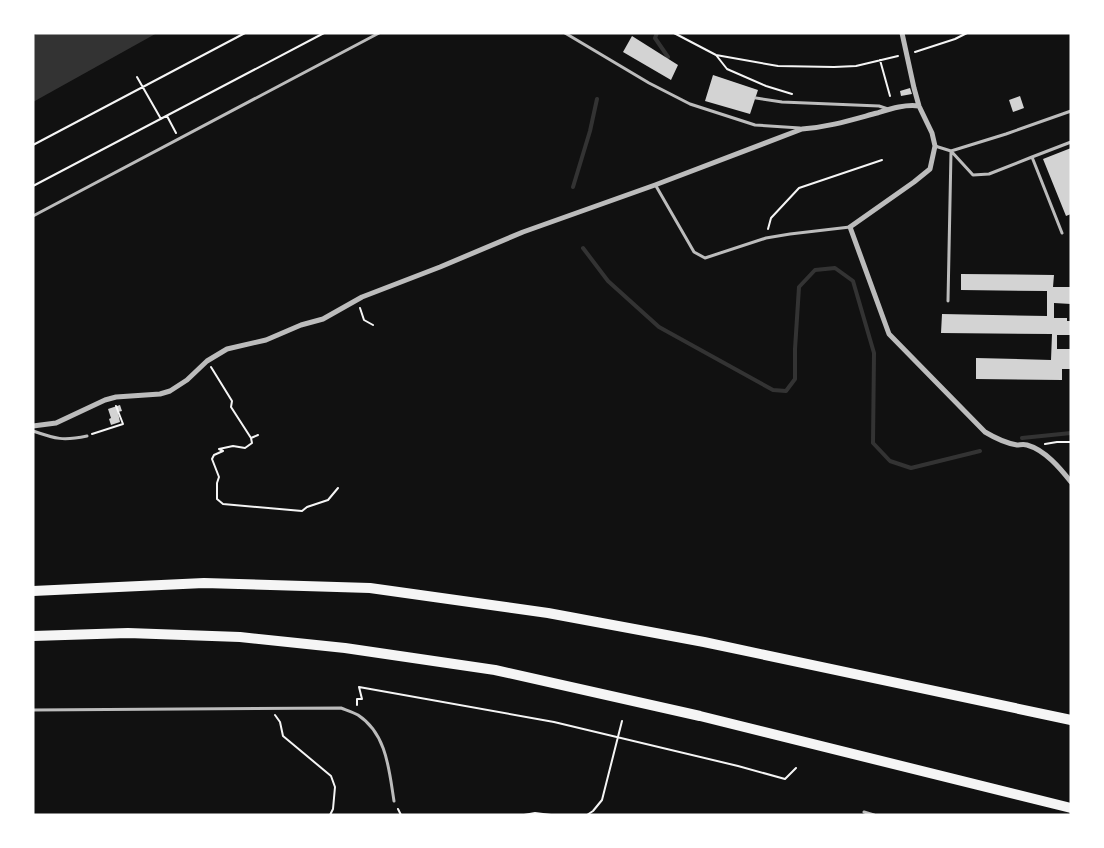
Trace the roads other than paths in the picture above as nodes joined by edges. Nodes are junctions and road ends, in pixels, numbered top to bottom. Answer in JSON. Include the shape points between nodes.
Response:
{"nodes":[{"id":1,"x":379,"y":33,"type":"edge"},
{"id":2,"x":565,"y":33,"type":"edge"},
{"id":3,"x":902,"y":33,"type":"edge"},
{"id":4,"x":756,"y":98,"type":"dead end"},
{"id":5,"x":919,"y":105,"type":"junction"},
{"id":6,"x":890,"y":109,"type":"junction"},
{"id":7,"x":1071,"y":111,"type":"edge"},
{"id":8,"x":802,"y":129,"type":"junction"},
{"id":9,"x":1071,"y":142,"type":"edge"},
{"id":10,"x":935,"y":147,"type":"junction"},
{"id":11,"x":951,"y":151,"type":"junction"},
{"id":12,"x":1032,"y":157,"type":"junction"},
{"id":13,"x":655,"y":185,"type":"junction"},
{"id":14,"x":33,"y":216,"type":"edge"},
{"id":15,"x":850,"y":227,"type":"junction"},
{"id":16,"x":1062,"y":232,"type":"dead end"},
{"id":17,"x":948,"y":301,"type":"dead end"},
{"id":18,"x":33,"y":426,"type":"edge"},
{"id":19,"x":33,"y":432,"type":"edge"},
{"id":20,"x":87,"y":436,"type":"road end"},
{"id":21,"x":1071,"y":482,"type":"edge"},
{"id":22,"x":33,"y":591,"type":"edge"},
{"id":23,"x":33,"y":636,"type":"edge"},
{"id":24,"x":33,"y":710,"type":"edge"},
{"id":25,"x":1071,"y":720,"type":"edge"},
{"id":26,"x":394,"y":801,"type":"dead end"},
{"id":27,"x":1071,"y":808,"type":"edge"},
{"id":28,"x":864,"y":812,"type":"dead end"},
{"id":29,"x":874,"y":815,"type":"edge"}],
"edges":[{"from":1,"to":14,"type":"lane"},
{"from":2,"to":8,"type":"lane","via":[[690,104],[755,125]]},
{"from":3,"to":5,"type":"street"},
{"from":4,"to":6,"type":"lane","via":[[879,105]]},
{"from":5,"to":6,"type":"street"},
{"from":5,"to":10,"type":"street"},
{"from":6,"to":8,"type":"street","via":[[823,128]]},
{"from":7,"to":11,"type":"lane"},
{"from":8,"to":13,"type":"street"},
{"from":9,"to":12,"type":"lane"},
{"from":10,"to":11,"type":"lane"},
{"from":10,"to":15,"type":"street","via":[[930,169]]},
{"from":11,"to":12,"type":"lane","via":[[973,175],[989,174]]},
{"from":11,"to":17,"type":"lane"},
{"from":12,"to":16,"type":"lane"},
{"from":13,"to":15,"type":"lane","via":[[694,252],[705,258],[766,238]]},
{"from":13,"to":18,"type":"street","via":[[523,232],[355,301],[323,319],[260,342],[227,349],[170,391],[116,397],[57,423]]},
{"from":15,"to":21,"type":"street","via":[[889,334],[985,432],[1000,441],[1027,445],[1045,454]]},
{"from":19,"to":20,"type":"lane","via":[[58,439]]},
{"from":22,"to":25,"type":"highway","via":[[204,582],[370,588],[548,613],[704,642]]},
{"from":23,"to":27,"type":"highway","via":[[128,633],[240,637],[495,670],[700,716]]},
{"from":24,"to":26,"type":"lane","via":[[340,708],[357,715],[379,736]]},
{"from":28,"to":29,"type":"lane"}]}
